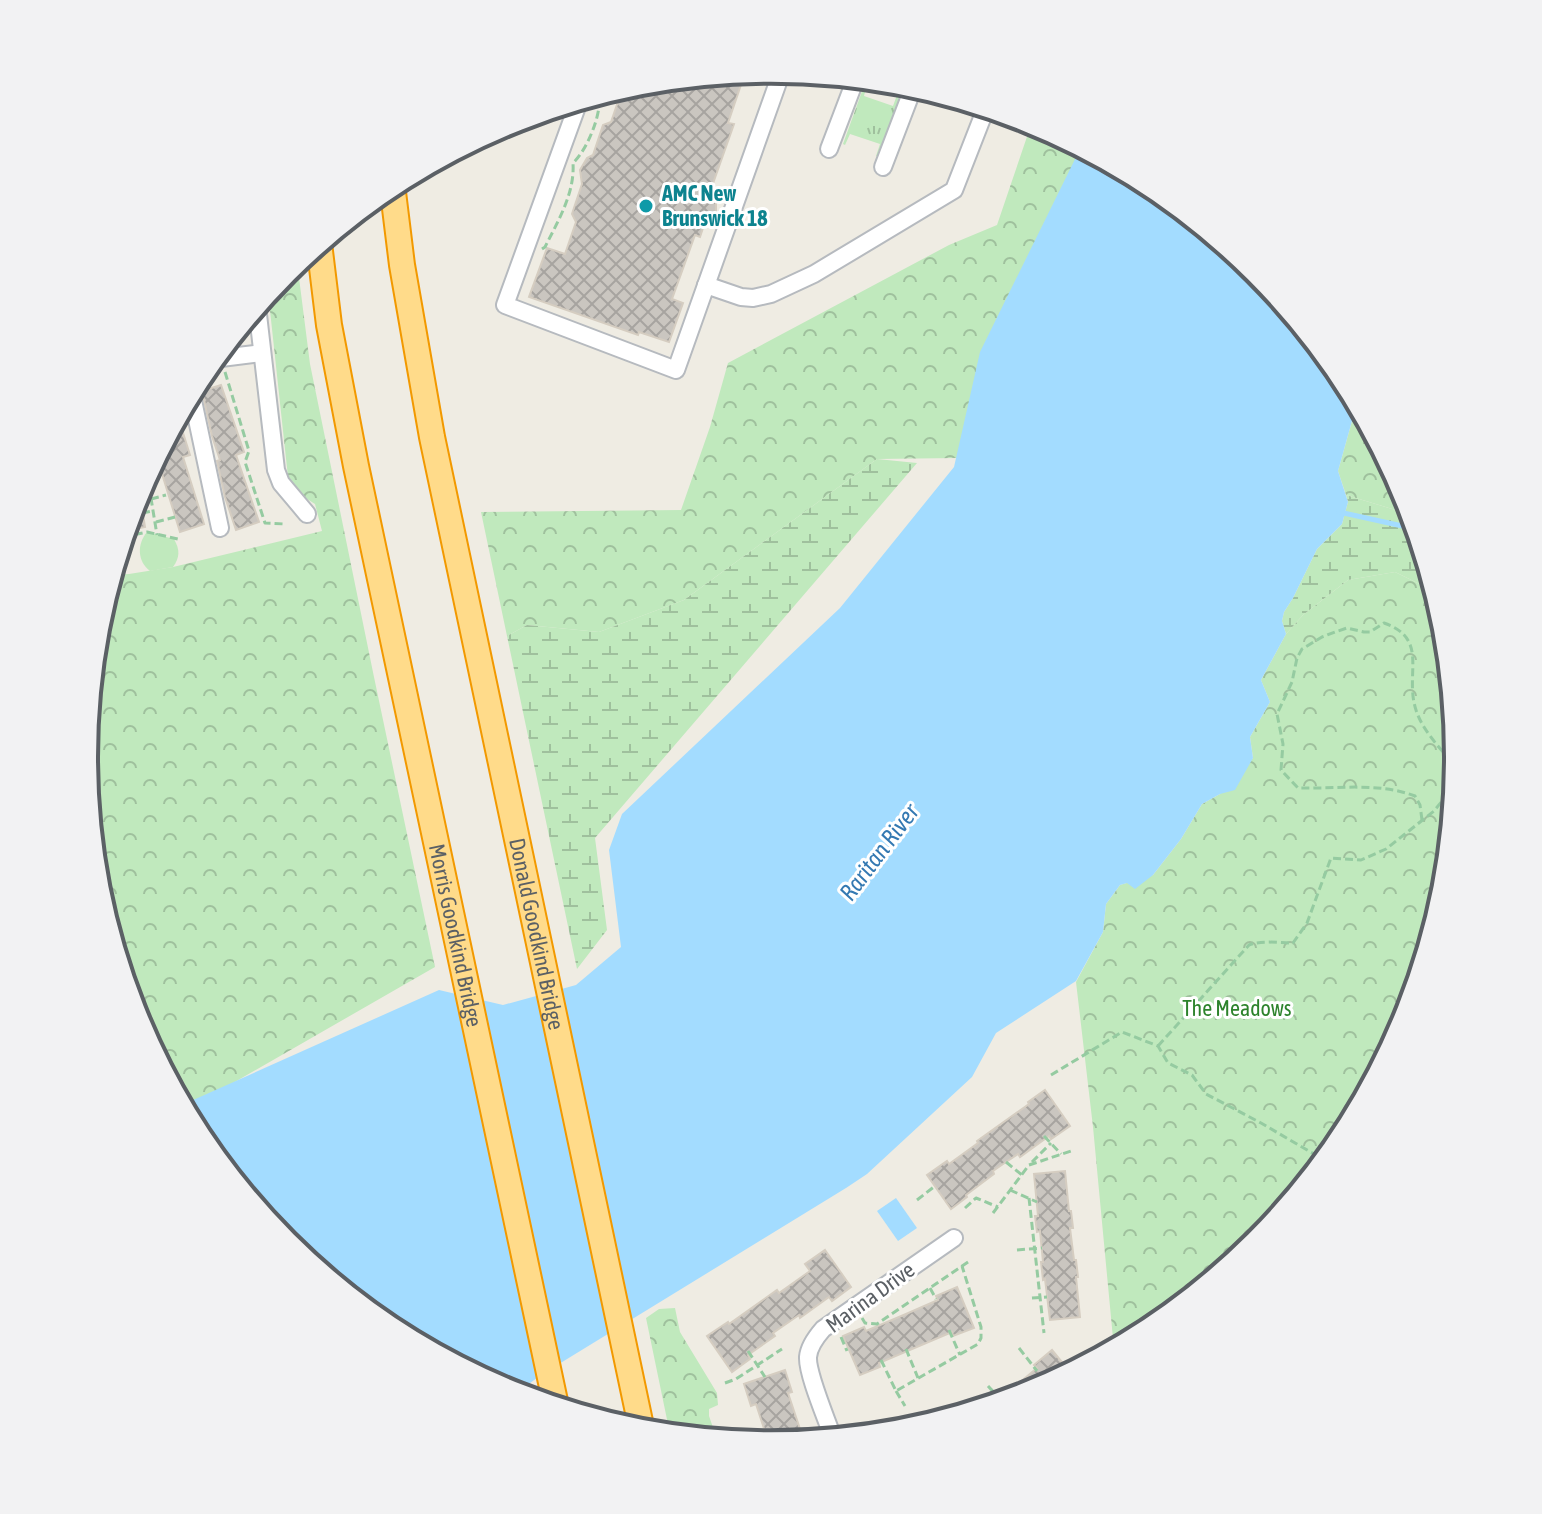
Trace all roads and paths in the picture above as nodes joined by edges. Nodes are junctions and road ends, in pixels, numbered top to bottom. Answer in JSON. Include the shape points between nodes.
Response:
{"nodes":[{"id":1,"x":777,"y":84,"type":"edge"},
{"id":2,"x":852,"y":89,"type":"edge"},
{"id":3,"x":909,"y":99,"type":"edge"},
{"id":4,"x":601,"y":106,"type":"edge"},
{"id":5,"x":574,"y":114,"type":"edge"},
{"id":6,"x":982,"y":118,"type":"edge"},
{"id":7,"x":829,"y":149,"type":"dead end"},
{"id":8,"x":573,"y":163,"type":"junction"},
{"id":9,"x":582,"y":166,"type":"dead end"},
{"id":10,"x":883,"y":167,"type":"dead end"},
{"id":11,"x":394,"y":199,"type":"edge"},
{"id":12,"x":541,"y":250,"type":"dead end"},
{"id":13,"x":321,"y":257,"type":"edge"},
{"id":14,"x":706,"y":285,"type":"junction"},
{"id":15,"x":259,"y":321,"type":"edge"},
{"id":16,"x":262,"y":353,"type":"junction"},
{"id":17,"x":230,"y":357,"type":"edge"},
{"id":18,"x":234,"y":372,"type":"dead end"},
{"id":19,"x":195,"y":409,"type":"edge"},
{"id":20,"x":259,"y":470,"type":"dead end"},
{"id":21,"x":248,"y":473,"type":"junction"},
{"id":22,"x":166,"y":495,"type":"dead end"},
{"id":23,"x":150,"y":496,"type":"edge"},
{"id":24,"x":151,"y":499,"type":"junction"},
{"id":25,"x":153,"y":511,"type":"junction"},
{"id":26,"x":144,"y":513,"type":"edge"},
{"id":27,"x":307,"y":514,"type":"dead end"},
{"id":28,"x":175,"y":517,"type":"dead end"},
{"id":29,"x":155,"y":523,"type":"junction"},
{"id":30,"x":285,"y":524,"type":"dead end"},
{"id":31,"x":220,"y":528,"type":"dead end"},
{"id":32,"x":136,"y":534,"type":"edge"},
{"id":33,"x":157,"y":535,"type":"junction"},
{"id":34,"x":178,"y":539,"type":"dead end"},
{"id":35,"x":1444,"y":753,"type":"edge"},
{"id":36,"x":1443,"y":801,"type":"edge"},
{"id":37,"x":1422,"y":820,"type":"junction"},
{"id":38,"x":1158,"y":1046,"type":"junction"},
{"id":39,"x":1051,"y":1075,"type":"dead end"},
{"id":40,"x":1044,"y":1136,"type":"dead end"},
{"id":41,"x":1051,"y":1143,"type":"junction"},
{"id":42,"x":1074,"y":1150,"type":"dead end"},
{"id":43,"x":1061,"y":1154,"type":"junction"},
{"id":44,"x":1314,"y":1154,"type":"edge"},
{"id":45,"x":1006,"y":1162,"type":"dead end"},
{"id":46,"x":1029,"y":1165,"type":"junction"},
{"id":47,"x":1022,"y":1175,"type":"junction"},
{"id":48,"x":935,"y":1186,"type":"dead end"},
{"id":49,"x":1010,"y":1190,"type":"junction"},
{"id":50,"x":1029,"y":1198,"type":"junction"},
{"id":51,"x":917,"y":1200,"type":"dead end"},
{"id":52,"x":1037,"y":1202,"type":"dead end"},
{"id":53,"x":998,"y":1207,"type":"junction"},
{"id":54,"x":965,"y":1208,"type":"dead end"},
{"id":55,"x":993,"y":1213,"type":"dead end"},
{"id":56,"x":954,"y":1238,"type":"dead end"},
{"id":57,"x":1034,"y":1248,"type":"junction"},
{"id":58,"x":1042,"y":1248,"type":"dead end"},
{"id":59,"x":1017,"y":1250,"type":"dead end"},
{"id":60,"x":971,"y":1260,"type":"dead end"},
{"id":61,"x":962,"y":1266,"type":"junction"},
{"id":62,"x":930,"y":1288,"type":"junction"},
{"id":63,"x":1040,"y":1297,"type":"junction"},
{"id":64,"x":1047,"y":1297,"type":"dead end"},
{"id":65,"x":1032,"y":1298,"type":"dead end"},
{"id":66,"x":936,"y":1300,"type":"dead end"},
{"id":67,"x":891,"y":1314,"type":"junction"},
{"id":68,"x":861,"y":1315,"type":"dead end"},
{"id":69,"x":894,"y":1322,"type":"dead end"},
{"id":70,"x":865,"y":1323,"type":"junction"},
{"id":71,"x":856,"y":1327,"type":"dead end"},
{"id":72,"x":949,"y":1330,"type":"dead end"},
{"id":73,"x":845,"y":1333,"type":"dead end"},
{"id":74,"x":1044,"y":1333,"type":"dead end"},
{"id":75,"x":1019,"y":1348,"type":"dead end"},
{"id":76,"x":782,"y":1349,"type":"dead end"},
{"id":77,"x":906,"y":1349,"type":"dead end"},
{"id":78,"x":748,"y":1351,"type":"dead end"},
{"id":79,"x":847,"y":1351,"type":"dead end"},
{"id":80,"x":960,"y":1355,"type":"junction"},
{"id":81,"x":881,"y":1360,"type":"dead end"},
{"id":82,"x":757,"y":1365,"type":"junction"},
{"id":83,"x":1037,"y":1371,"type":"dead end"},
{"id":84,"x":765,"y":1377,"type":"dead end"},
{"id":85,"x":918,"y":1378,"type":"junction"},
{"id":86,"x":725,"y":1383,"type":"dead end"},
{"id":87,"x":988,"y":1386,"type":"dead end"},
{"id":88,"x":896,"y":1391,"type":"junction"},
{"id":89,"x":993,"y":1392,"type":"edge"},
{"id":90,"x":553,"y":1393,"type":"edge"},
{"id":91,"x":905,"y":1406,"type":"dead end"},
{"id":92,"x":639,"y":1417,"type":"edge"},
{"id":93,"x":829,"y":1427,"type":"edge"}],
"edges":[{"from":1,"to":14,"type":"street"},
{"from":2,"to":7,"type":"street"},
{"from":3,"to":10,"type":"street"},
{"from":4,"to":8,"type":"path","via":[[582,155]]},
{"from":5,"to":14,"type":"street","via":[[505,305],[676,370]]},
{"from":6,"to":14,"type":"street","via":[[954,190],[771,294],[741,297]]},
{"from":8,"to":9,"type":"path"},
{"from":8,"to":12,"type":"path","via":[[574,179],[562,213]]},
{"from":11,"to":92,"type":"highway","name":"Donald Goodkind Bridge","via":[[432,437]]},
{"from":13,"to":90,"type":"highway","name":"Morris Goodkind Bridge","via":[[356,466]]},
{"from":15,"to":16,"type":"street"},
{"from":16,"to":17,"type":"street"},
{"from":16,"to":27,"type":"street","via":[[276,470]]},
{"from":18,"to":21,"type":"path","via":[[224,372],[249,451]]},
{"from":19,"to":31,"type":"street"},
{"from":20,"to":21,"type":"path"},
{"from":21,"to":30,"type":"path","via":[[265,523]]},
{"from":22,"to":24,"type":"path"},
{"from":23,"to":24,"type":"path"},
{"from":24,"to":25,"type":"path"},
{"from":25,"to":26,"type":"path"},
{"from":25,"to":29,"type":"path"},
{"from":28,"to":29,"type":"path"},
{"from":29,"to":33,"type":"path"},
{"from":32,"to":33,"type":"path"},
{"from":33,"to":34,"type":"path"},
{"from":35,"to":37,"type":"path","via":[[1417,713],[1412,645],[1406,635],[1384,623],[1370,632],[1347,628],[1302,649],[1277,714],[1281,770],[1298,788],[1398,789],[1415,796]]},
{"from":36,"to":37,"type":"path"},
{"from":37,"to":38,"type":"path","via":[[1386,849],[1361,860],[1331,858],[1307,923],[1293,943],[1249,945]]},
{"from":38,"to":39,"type":"path","via":[[1122,1032]]},
{"from":38,"to":44,"type":"path","via":[[1168,1063],[1192,1075],[1206,1094]]},
{"from":40,"to":41,"type":"path"},
{"from":41,"to":43,"type":"path"},
{"from":41,"to":46,"type":"path"},
{"from":42,"to":43,"type":"path"},
{"from":43,"to":46,"type":"path"},
{"from":45,"to":47,"type":"path"},
{"from":46,"to":47,"type":"path"},
{"from":47,"to":49,"type":"path"},
{"from":48,"to":51,"type":"path"},
{"from":49,"to":50,"type":"path"},
{"from":49,"to":53,"type":"path"},
{"from":50,"to":52,"type":"path"},
{"from":50,"to":57,"type":"path"},
{"from":53,"to":54,"type":"path","via":[[976,1198]]},
{"from":53,"to":55,"type":"path"},
{"from":56,"to":93,"type":"street","name":"Marina Drive","via":[[813,1341],[810,1370]]},
{"from":57,"to":58,"type":"path"},
{"from":57,"to":59,"type":"path"},
{"from":57,"to":63,"type":"path"},
{"from":60,"to":61,"type":"path"},
{"from":61,"to":62,"type":"path"},
{"from":61,"to":80,"type":"path","via":[[982,1333],[978,1344]]},
{"from":62,"to":66,"type":"path"},
{"from":62,"to":67,"type":"path"},
{"from":63,"to":64,"type":"path"},
{"from":63,"to":65,"type":"path"},
{"from":63,"to":74,"type":"path"},
{"from":67,"to":69,"type":"path"},
{"from":67,"to":70,"type":"path","via":[[877,1324]]},
{"from":68,"to":70,"type":"path"},
{"from":70,"to":71,"type":"path"},
{"from":72,"to":80,"type":"path"},
{"from":73,"to":79,"type":"path","via":[[841,1338]]},
{"from":75,"to":83,"type":"path"},
{"from":76,"to":82,"type":"path"},
{"from":77,"to":85,"type":"path"},
{"from":78,"to":82,"type":"path"},
{"from":80,"to":85,"type":"path"},
{"from":81,"to":88,"type":"path"},
{"from":82,"to":84,"type":"path"},
{"from":82,"to":86,"type":"path"},
{"from":85,"to":88,"type":"path"},
{"from":87,"to":89,"type":"path"},
{"from":88,"to":91,"type":"path"}]}
